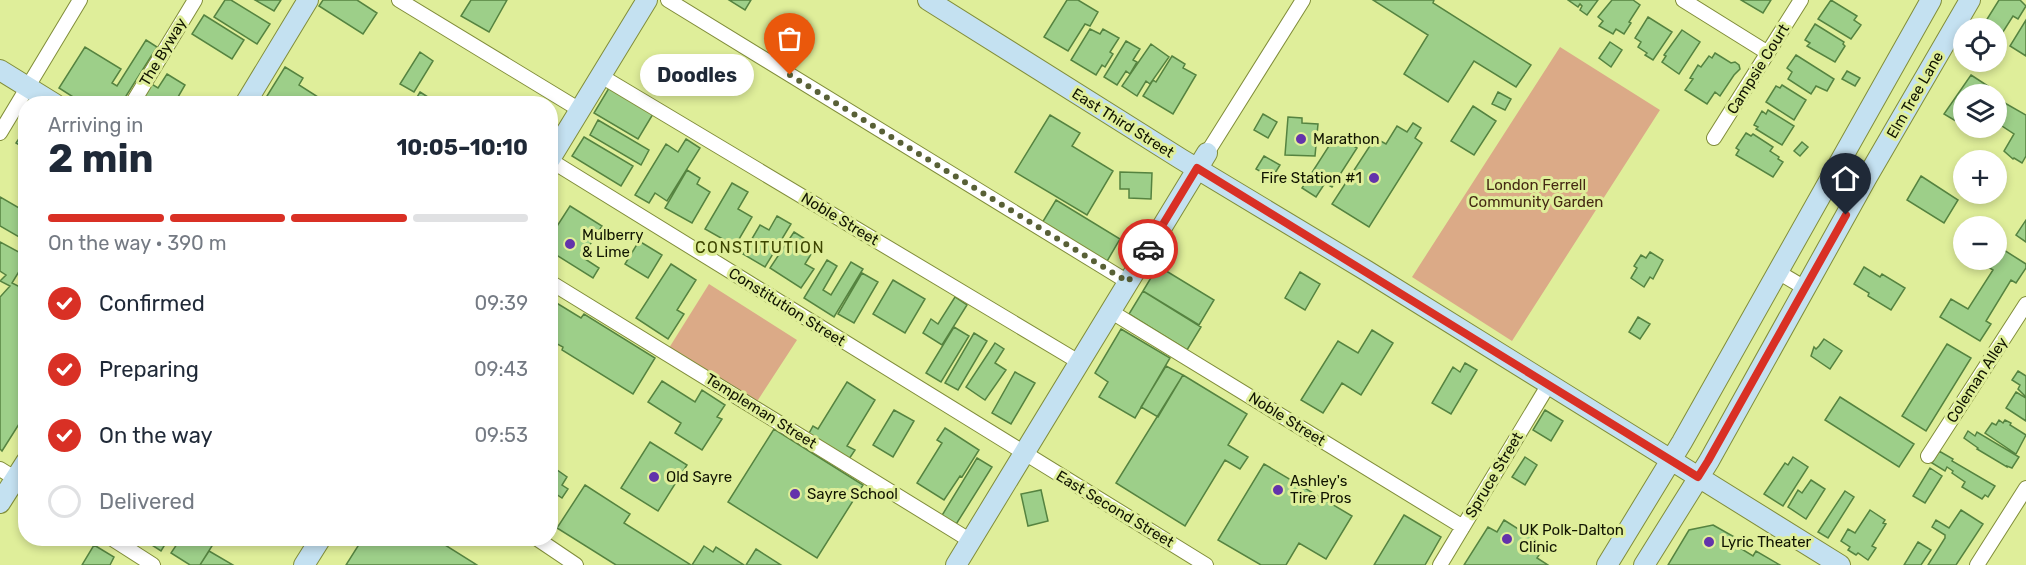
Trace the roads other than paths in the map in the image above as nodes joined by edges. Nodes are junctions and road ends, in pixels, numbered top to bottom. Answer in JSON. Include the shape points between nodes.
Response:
{"nodes":[{"id":1,"x":80,"y":0,"type":"edge"},
{"id":2,"x":195,"y":0,"type":"edge"},
{"id":3,"x":308,"y":0,"type":"edge"},
{"id":4,"x":399,"y":0,"type":"edge"},
{"id":5,"x":647,"y":0,"type":"edge"},
{"id":6,"x":668,"y":0,"type":"edge"},
{"id":7,"x":927,"y":0,"type":"edge"},
{"id":8,"x":1303,"y":0,"type":"edge"},
{"id":9,"x":1683,"y":0,"type":"edge"},
{"id":10,"x":1801,"y":0,"type":"edge"},
{"id":11,"x":1931,"y":0,"type":"edge"},
{"id":12,"x":1970,"y":0,"type":"edge"},
{"id":13,"x":1768,"y":53,"type":"junction"},
{"id":14,"x":0,"y":70,"type":"edge"},
{"id":15,"x":601,"y":76,"type":"junction"},
{"id":16,"x":29,"y":87,"type":"junction"},
{"id":17,"x":23,"y":96,"type":"edge"},
{"id":18,"x":43,"y":96,"type":"edge"},
{"id":19,"x":137,"y":96,"type":"edge"},
{"id":20,"x":250,"y":96,"type":"edge"},
{"id":21,"x":557,"y":96,"type":"edge"},
{"id":22,"x":558,"y":97,"type":"edge"},
{"id":23,"x":18,"y":104,"type":"edge"},
{"id":24,"x":580,"y":110,"type":"junction"},
{"id":25,"x":0,"y":133,"type":"edge"},
{"id":26,"x":1714,"y":138,"type":"dead end"},
{"id":27,"x":558,"y":146,"type":"edge"},
{"id":28,"x":1202,"y":160,"type":"junction"},
{"id":29,"x":558,"y":164,"type":"edge"},
{"id":30,"x":1778,"y":272,"type":"junction"},
{"id":31,"x":1128,"y":282,"type":"junction"},
{"id":32,"x":558,"y":287,"type":"edge"},
{"id":33,"x":1805,"y":288,"type":"junction"},
{"id":34,"x":2026,"y":304,"type":"edge"},
{"id":35,"x":1110,"y":311,"type":"junction"},
{"id":36,"x":1079,"y":362,"type":"junction"},
{"id":37,"x":1549,"y":384,"type":"junction"},
{"id":38,"x":1024,"y":453,"type":"junction"},
{"id":39,"x":1928,"y":456,"type":"dead end"},
{"id":40,"x":1671,"y":460,"type":"junction"},
{"id":41,"x":17,"y":474,"type":"edge"},
{"id":42,"x":1698,"y":477,"type":"junction"},
{"id":43,"x":2026,"y":488,"type":"edge"},
{"id":44,"x":0,"y":503,"type":"edge"},
{"id":45,"x":1463,"y":527,"type":"junction"},
{"id":46,"x":971,"y":541,"type":"junction"},
{"id":47,"x":123,"y":546,"type":"edge"},
{"id":48,"x":316,"y":546,"type":"edge"},
{"id":49,"x":548,"y":546,"type":"edge"},
{"id":50,"x":153,"y":565,"type":"edge"},
{"id":51,"x":304,"y":565,"type":"edge"},
{"id":52,"x":576,"y":565,"type":"edge"},
{"id":53,"x":956,"y":565,"type":"edge"},
{"id":54,"x":1206,"y":565,"type":"edge"},
{"id":55,"x":1440,"y":565,"type":"edge"},
{"id":56,"x":1607,"y":565,"type":"edge"},
{"id":57,"x":1644,"y":565,"type":"edge"},
{"id":58,"x":1840,"y":565,"type":"edge"},
{"id":59,"x":1977,"y":565,"type":"edge"}],
"edges":[{"from":1,"to":16,"type":"street"},
{"from":2,"to":19,"type":"street","name":"The Byway"},
{"from":3,"to":20,"type":"street"},
{"from":4,"to":21,"type":"street"},
{"from":5,"to":15,"type":"street"},
{"from":6,"to":31,"type":"street"},
{"from":7,"to":28,"type":"street","name":"East Third Street"},
{"from":8,"to":28,"type":"street"},
{"from":9,"to":13,"type":"street"},
{"from":10,"to":13,"type":"street","name":"Campsie Court"},
{"from":11,"to":30,"type":"street"},
{"from":12,"to":33,"type":"street","name":"Elm Tree Lane"},
{"from":13,"to":26,"type":"street","name":"Campsie Court"},
{"from":14,"to":16,"type":"street"},
{"from":15,"to":24,"type":"street"},
{"from":15,"to":36,"type":"street","name":"Noble Street"},
{"from":16,"to":17,"type":"street"},
{"from":16,"to":18,"type":"street"},
{"from":22,"to":24,"type":"street"},
{"from":23,"to":25,"type":"street"},
{"from":24,"to":27,"type":"street"},
{"from":28,"to":31,"type":"street"},
{"from":28,"to":37,"type":"street","name":"East Third Street"},
{"from":29,"to":38,"type":"street","name":"Constitution Street"},
{"from":30,"to":33,"type":"street"},
{"from":30,"to":40,"type":"street"},
{"from":31,"to":35,"type":"street"},
{"from":32,"to":46,"type":"street","name":"Templeman Street"},
{"from":33,"to":42,"type":"street","name":"Elm Tree Lane"},
{"from":34,"to":39,"type":"street","name":"Coleman Alley"},
{"from":35,"to":36,"type":"street"},
{"from":35,"to":45,"type":"street","name":"Noble Street"},
{"from":36,"to":38,"type":"street"},
{"from":37,"to":40,"type":"street","name":"East Third Street"},
{"from":37,"to":45,"type":"street","name":"Spruce Street"},
{"from":38,"to":46,"type":"street"},
{"from":38,"to":54,"type":"street","name":"East Second Street"},
{"from":40,"to":42,"type":"street","name":"East Third Street"},
{"from":40,"to":56,"type":"street"},
{"from":41,"to":44,"type":"street"},
{"from":42,"to":57,"type":"street","name":"Elm Tree Lane"},
{"from":42,"to":58,"type":"street","name":"East Third Street"},
{"from":43,"to":59,"type":"street"},
{"from":45,"to":55,"type":"street","name":"Spruce Street"},
{"from":46,"to":53,"type":"street"},
{"from":47,"to":50,"type":"street"},
{"from":48,"to":51,"type":"street"},
{"from":49,"to":52,"type":"street"}]}
